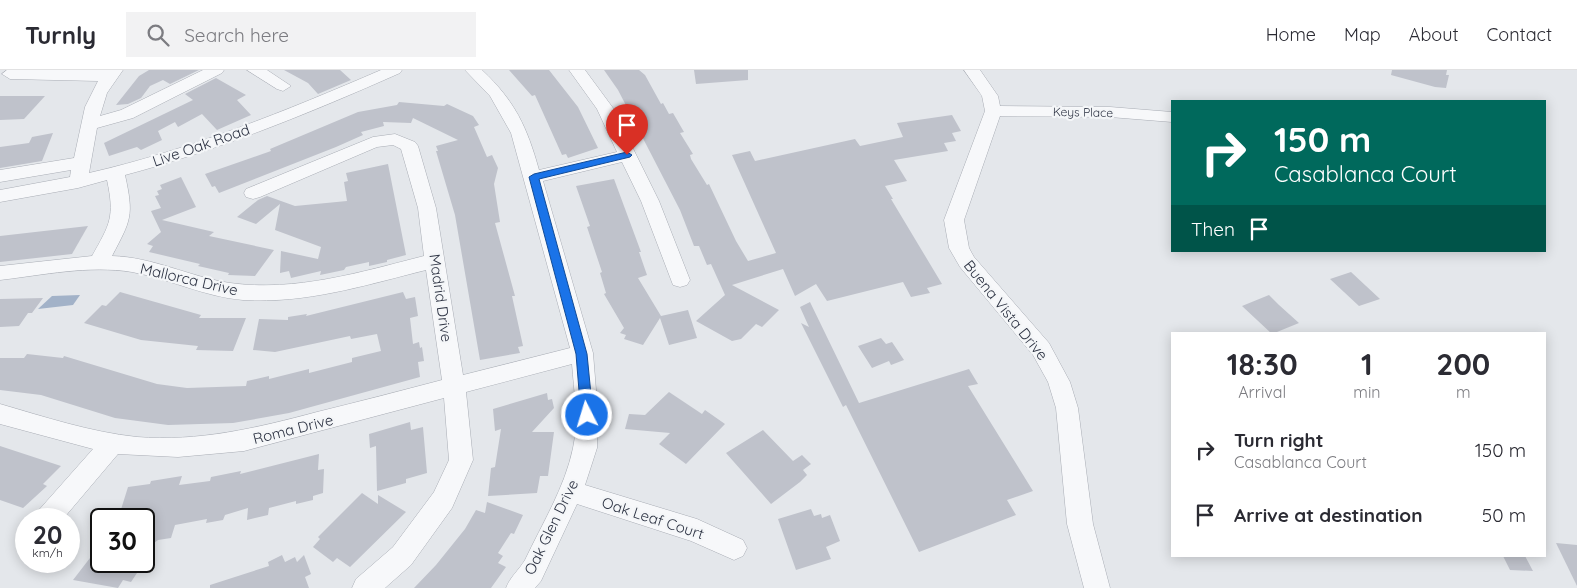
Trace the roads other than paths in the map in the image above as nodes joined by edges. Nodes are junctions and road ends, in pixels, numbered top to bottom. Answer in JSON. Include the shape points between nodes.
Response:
{"nodes":[{"id":1,"x":216,"y":70,"type":"edge"},
{"id":2,"x":255,"y":70,"type":"edge"},
{"id":3,"x":394,"y":70,"type":"edge"},
{"id":4,"x":473,"y":70,"type":"edge"},
{"id":5,"x":577,"y":70,"type":"edge"},
{"id":6,"x":972,"y":70,"type":"edge"},
{"id":7,"x":112,"y":73,"type":"edge"},
{"id":8,"x":10,"y":74,"type":"dead end"},
{"id":9,"x":283,"y":86,"type":"dead end"},
{"id":10,"x":993,"y":111,"type":"junction"},
{"id":11,"x":1171,"y":117,"type":"edge"},
{"id":12,"x":90,"y":124,"type":"junction"},
{"id":13,"x":627,"y":155,"type":"junction"},
{"id":14,"x":83,"y":162,"type":"junction"},
{"id":15,"x":115,"y":173,"type":"junction"},
{"id":16,"x":0,"y":176,"type":"edge"},
{"id":17,"x":534,"y":177,"type":"junction"},
{"id":18,"x":78,"y":182,"type":"junction"},
{"id":19,"x":253,"y":193,"type":"dead end"},
{"id":20,"x":0,"y":196,"type":"edge"},
{"id":21,"x":435,"y":261,"type":"junction"},
{"id":22,"x":98,"y":264,"type":"junction"},
{"id":23,"x":0,"y":273,"type":"edge"},
{"id":24,"x":680,"y":280,"type":"dead end"},
{"id":25,"x":582,"y":354,"type":"junction"},
{"id":26,"x":454,"y":387,"type":"junction"},
{"id":27,"x":0,"y":414,"type":"edge"},
{"id":28,"x":113,"y":443,"type":"junction"},
{"id":29,"x":571,"y":492,"type":"junction"},
{"id":30,"x":57,"y":508,"type":"edge"},
{"id":31,"x":734,"y":548,"type":"dead end"},
{"id":32,"x":365,"y":588,"type":"edge"},
{"id":33,"x":519,"y":588,"type":"edge"},
{"id":34,"x":1097,"y":588,"type":"edge"}],
"edges":[{"from":1,"to":12,"type":"street","via":[[127,114]]},
{"from":2,"to":9,"type":"street"},
{"from":3,"to":15,"type":"street","name":"Live Oak Road","via":[[290,114]]},
{"from":4,"to":17,"type":"street","name":"Oak Glen Drive","via":[[497,93],[520,133]]},
{"from":5,"to":13,"type":"street","via":[[604,108]]},
{"from":6,"to":10,"type":"street","via":[[990,96]]},
{"from":7,"to":8,"type":"street"},
{"from":7,"to":12,"type":"street","via":[[94,104]]},
{"from":10,"to":11,"type":"street","name":"Keys Place","via":[[1110,112]]},
{"from":10,"to":34,"type":"street","name":"Buena Vista Drive","via":[[954,220],[959,248],[967,262],[1041,348],[1059,382],[1067,408],[1080,524]]},
{"from":12,"to":14,"type":"street"},
{"from":13,"to":17,"type":"street"},
{"from":13,"to":24,"type":"street","via":[[650,202]]},
{"from":14,"to":16,"type":"street"},
{"from":14,"to":18,"type":"street"},
{"from":15,"to":18,"type":"street","name":"Live Oak Road"},
{"from":15,"to":22,"type":"street","via":[[122,204],[118,227]]},
{"from":17,"to":25,"type":"street","name":"Oak Glen Drive"},
{"from":18,"to":20,"type":"street","name":"Live Oak Road"},
{"from":19,"to":21,"type":"street","name":"Madrid Drive","via":[[373,142],[395,139],[409,146],[427,208]]},
{"from":21,"to":22,"type":"street","name":"Mallorca Drive","via":[[297,291],[242,292],[196,284],[171,274],[130,265]]},
{"from":21,"to":26,"type":"street","name":"Madrid Drive"},
{"from":22,"to":23,"type":"street","name":"Mallorca Drive"},
{"from":25,"to":26,"type":"street","name":"Roma Drive"},
{"from":25,"to":29,"type":"street","name":"Oak Glen Drive","via":[[587,415],[585,448]]},
{"from":26,"to":28,"type":"street","name":"Roma Drive","via":[[244,441],[206,446],[138,447]]},
{"from":26,"to":32,"type":"street","name":"Madrid Drive","via":[[461,460],[443,500],[402,556]]},
{"from":27,"to":28,"type":"street","name":"Roma Drive"},
{"from":28,"to":30,"type":"street"},
{"from":29,"to":31,"type":"street","name":"Oak Leaf Court","via":[[697,531]]},
{"from":29,"to":33,"type":"street","name":"Oak Glen Drive","via":[[532,572]]}]}
